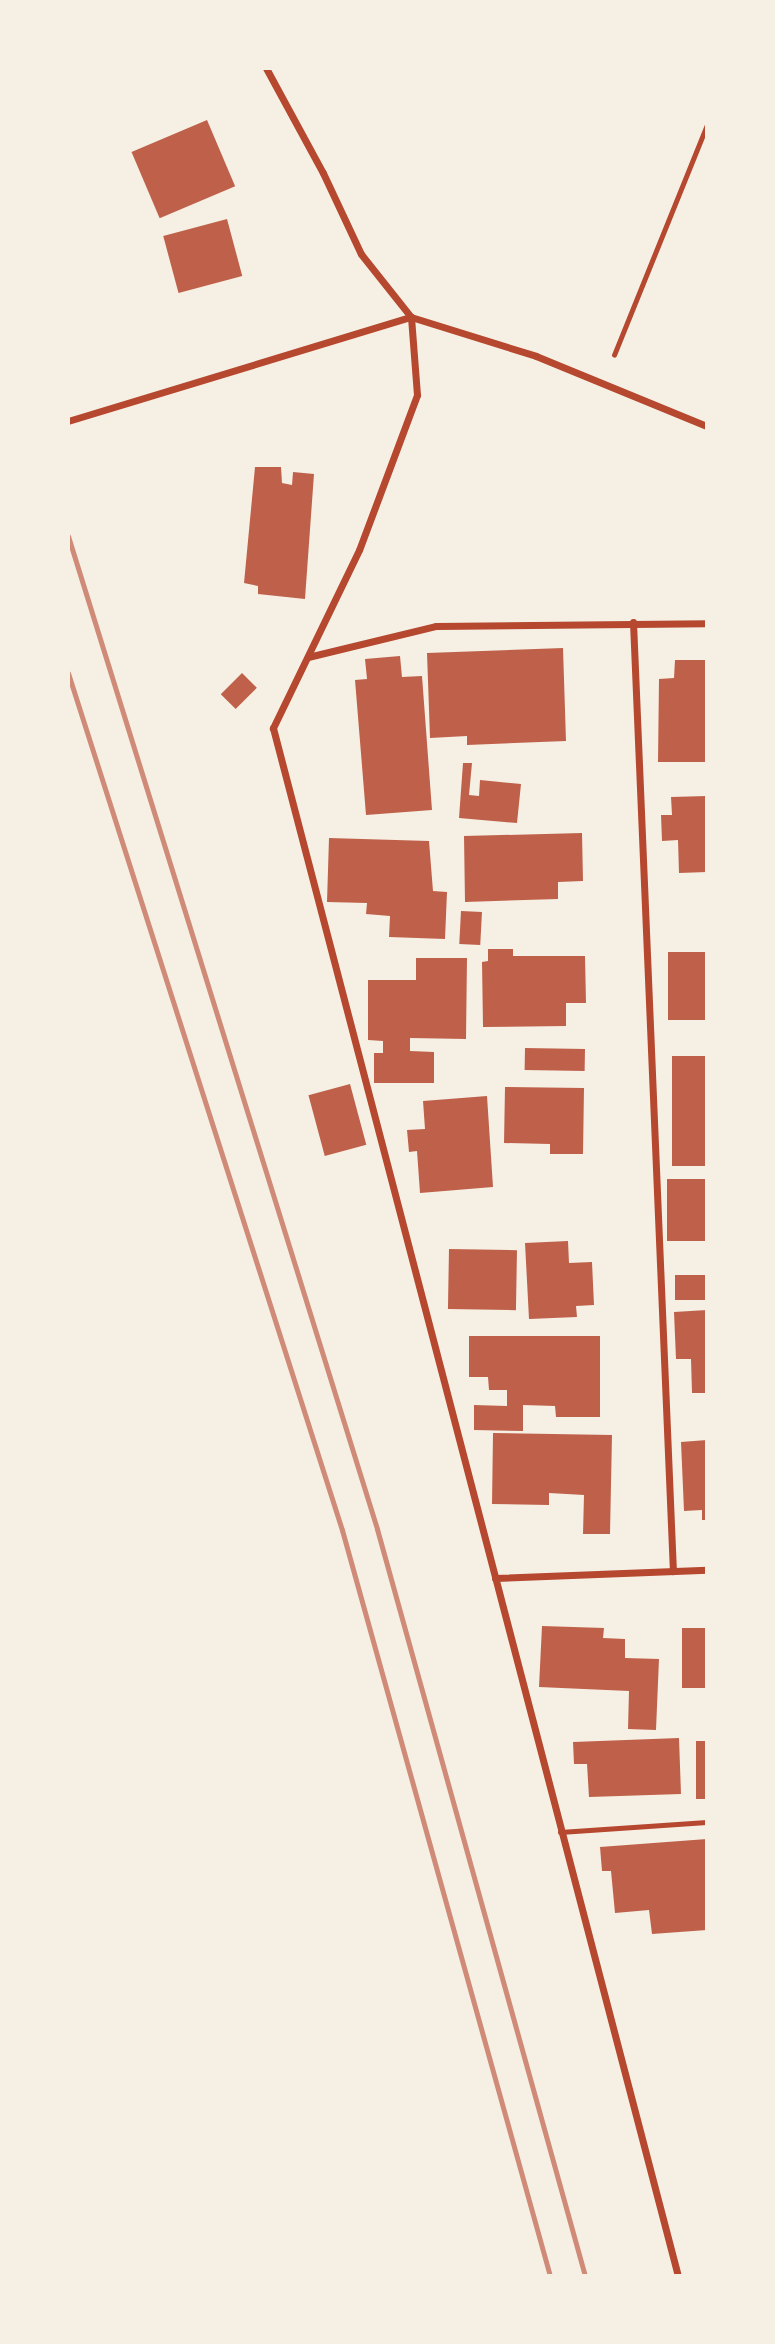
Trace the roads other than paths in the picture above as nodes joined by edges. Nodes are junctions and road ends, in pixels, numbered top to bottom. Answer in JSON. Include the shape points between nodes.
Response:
{"nodes":[{"id":1,"x":266,"y":68,"type":"edge"},
{"id":2,"x":411,"y":317,"type":"junction"},
{"id":3,"x":68,"y":421,"type":"edge"},
{"id":4,"x":707,"y":426,"type":"edge"},
{"id":5,"x":633,"y":622,"type":"junction"},
{"id":6,"x":707,"y":623,"type":"edge"},
{"id":7,"x":308,"y":657,"type":"junction"},
{"id":8,"x":707,"y":1570,"type":"edge"},
{"id":9,"x":673,"y":1571,"type":"junction"},
{"id":10,"x":495,"y":1578,"type":"junction"},
{"id":11,"x":707,"y":1822,"type":"edge"},
{"id":12,"x":560,"y":1832,"type":"junction"},
{"id":13,"x":678,"y":2276,"type":"edge"}],
"edges":[{"from":1,"to":2,"type":"street","via":[[361,254]]},
{"from":2,"to":3,"type":"street"},
{"from":2,"to":4,"type":"street","via":[[536,356]]},
{"from":2,"to":7,"type":"street","via":[[417,395],[359,550]]},
{"from":5,"to":6,"type":"street"},
{"from":5,"to":7,"type":"street","via":[[436,626]]},
{"from":5,"to":9,"type":"street"},
{"from":7,"to":10,"type":"street","via":[[273,728]]},
{"from":8,"to":9,"type":"street"},
{"from":9,"to":10,"type":"street"},
{"from":10,"to":12,"type":"street"},
{"from":11,"to":12,"type":"lane"},
{"from":12,"to":13,"type":"street"}]}
